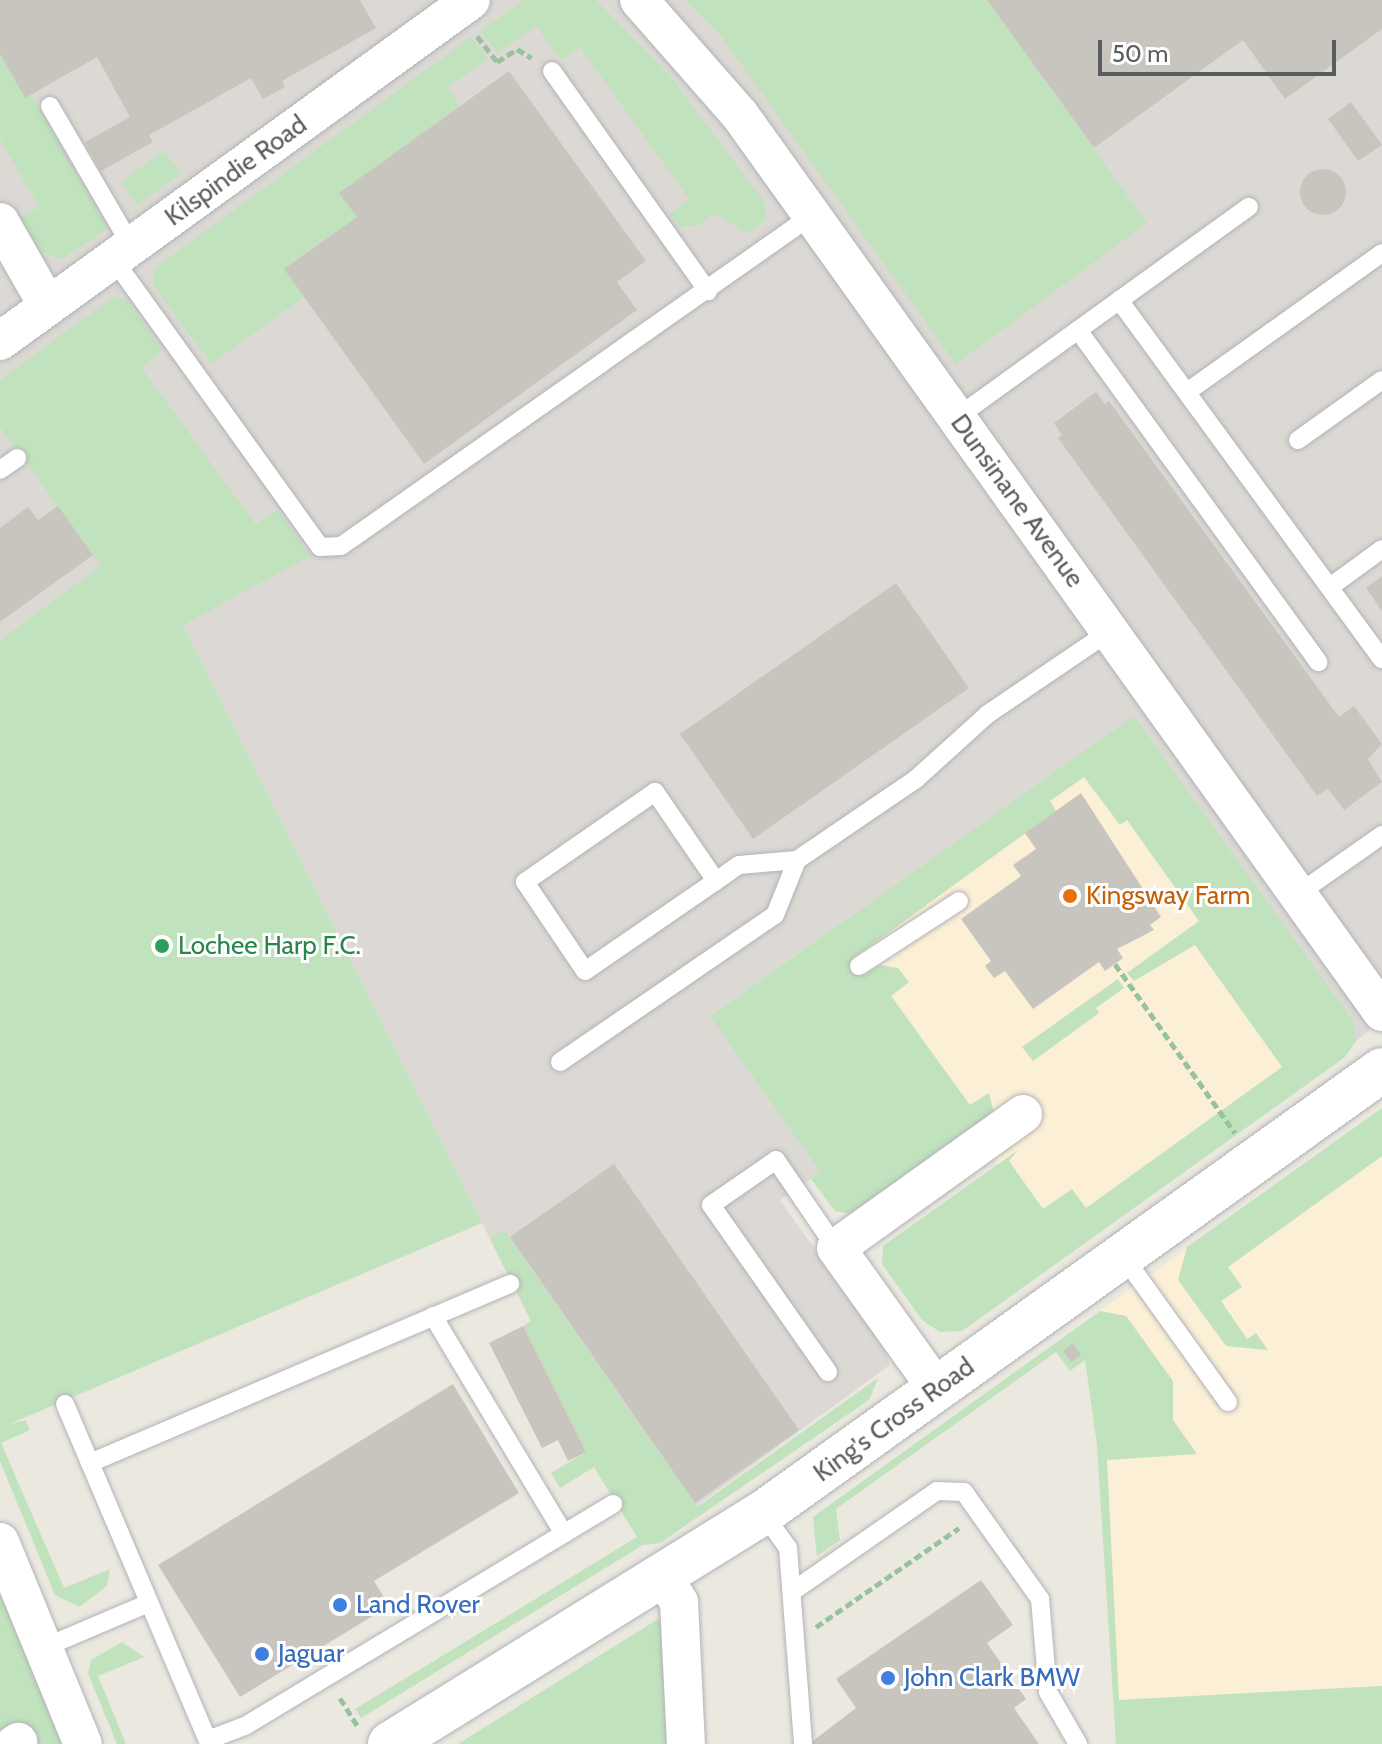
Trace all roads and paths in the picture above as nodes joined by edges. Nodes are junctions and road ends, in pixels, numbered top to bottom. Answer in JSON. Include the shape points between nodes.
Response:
{"nodes":[{"id":1,"x":639,"y":0,"type":"edge"},
{"id":2,"x":464,"y":5,"type":"edge"},
{"id":3,"x":552,"y":71,"type":"joint"},
{"id":4,"x":50,"y":106,"type":"dead end"},
{"id":5,"x":1249,"y":207,"type":"dead end"},
{"id":6,"x":811,"y":216,"type":"junction"},
{"id":7,"x":0,"y":222,"type":"edge"},
{"id":8,"x":123,"y":253,"type":"junction"},
{"id":9,"x":1382,"y":253,"type":"edge"},
{"id":10,"x":708,"y":291,"type":"junction"},
{"id":11,"x":1119,"y":300,"type":"junction"},
{"id":12,"x":48,"y":306,"type":"junction"},
{"id":13,"x":1078,"y":330,"type":"junction"},
{"id":14,"x":0,"y":341,"type":"edge"},
{"id":15,"x":1382,"y":380,"type":"edge"},
{"id":16,"x":1187,"y":392,"type":"junction"},
{"id":17,"x":956,"y":418,"type":"junction"},
{"id":18,"x":1298,"y":440,"type":"dead end"},
{"id":19,"x":17,"y":458,"type":"dead end"},
{"id":20,"x":0,"y":470,"type":"edge"},
{"id":21,"x":1382,"y":549,"type":"edge"},
{"id":22,"x":1330,"y":587,"type":"junction"},
{"id":23,"x":1110,"y":631,"type":"junction"},
{"id":24,"x":1382,"y":659,"type":"edge"},
{"id":25,"x":1318,"y":662,"type":"dead end"},
{"id":26,"x":1382,"y":835,"type":"edge"},
{"id":27,"x":797,"y":860,"type":"junction"},
{"id":28,"x":716,"y":881,"type":"junction"},
{"id":29,"x":1298,"y":894,"type":"junction"},
{"id":30,"x":959,"y":901,"type":"dead end"},
{"id":31,"x":1115,"y":964,"type":"dead end"},
{"id":32,"x":859,"y":966,"type":"dead end"},
{"id":33,"x":1382,"y":1012,"type":"edge"},
{"id":34,"x":560,"y":1062,"type":"dead end"},
{"id":35,"x":1382,"y":1070,"type":"edge"},
{"id":36,"x":1023,"y":1114,"type":"dead end"},
{"id":37,"x":1254,"y":1160,"type":"junction"},
{"id":38,"x":836,"y":1248,"type":"junction"},
{"id":39,"x":1123,"y":1256,"type":"junction"},
{"id":40,"x":510,"y":1284,"type":"dead end"},
{"id":41,"x":433,"y":1316,"type":"junction"},
{"id":42,"x":828,"y":1372,"type":"dead end"},
{"id":43,"x":937,"y":1389,"type":"junction"},
{"id":44,"x":1228,"y":1402,"type":"dead end"},
{"id":45,"x":65,"y":1404,"type":"dead end"},
{"id":46,"x":90,"y":1463,"type":"junction"},
{"id":47,"x":613,"y":1504,"type":"dead end"},
{"id":48,"x":763,"y":1513,"type":"junction"},
{"id":49,"x":980,"y":1514,"type":"junction"},
{"id":50,"x":564,"y":1534,"type":"junction"},
{"id":51,"x":0,"y":1542,"type":"edge"},
{"id":52,"x":664,"y":1578,"type":"junction"},
{"id":53,"x":793,"y":1591,"type":"junction"},
{"id":54,"x":149,"y":1603,"type":"junction"},
{"id":55,"x":796,"y":1641,"type":"junction"},
{"id":56,"x":43,"y":1648,"type":"junction"},
{"id":57,"x":208,"y":1742,"type":"edge"},
{"id":58,"x":397,"y":1742,"type":"edge"},
{"id":59,"x":83,"y":1744,"type":"edge"},
{"id":60,"x":686,"y":1744,"type":"edge"},
{"id":61,"x":803,"y":1744,"type":"edge"},
{"id":62,"x":1078,"y":1744,"type":"edge"}],
"edges":[{"from":1,"to":6,"type":"street","name":"Dunsinane Avenue","via":[[740,115]]},
{"from":2,"to":3,"type":"path","via":[[497,62],[517,49]]},
{"from":2,"to":8,"type":"street","name":"Kilspindie Road"},
{"from":3,"to":10,"type":"lane"},
{"from":4,"to":8,"type":"lane"},
{"from":5,"to":11,"type":"lane"},
{"from":6,"to":10,"type":"lane"},
{"from":6,"to":17,"type":"street","name":"Dunsinane Avenue"},
{"from":7,"to":12,"type":"street"},
{"from":8,"to":10,"type":"lane","via":[[320,547],[341,546],[655,321]]},
{"from":8,"to":12,"type":"street","name":"Kilspindie Road"},
{"from":9,"to":16,"type":"lane"},
{"from":11,"to":13,"type":"lane"},
{"from":11,"to":16,"type":"lane"},
{"from":12,"to":14,"type":"street","name":"Kilspindie Road"},
{"from":13,"to":17,"type":"lane"},
{"from":13,"to":25,"type":"lane"},
{"from":15,"to":18,"type":"lane"},
{"from":16,"to":22,"type":"lane"},
{"from":17,"to":23,"type":"street","name":"Dunsinane Avenue"},
{"from":19,"to":20,"type":"lane"},
{"from":21,"to":22,"type":"lane"},
{"from":22,"to":24,"type":"lane"},
{"from":23,"to":27,"type":"lane","via":[[988,714],[916,779]]},
{"from":23,"to":29,"type":"street","name":"Dunsinane Avenue"},
{"from":26,"to":29,"type":"lane"},
{"from":27,"to":28,"type":"lane","via":[[739,865]]},
{"from":27,"to":34,"type":"lane","via":[[775,915]]},
{"from":28,"to":28,"type":"lane","via":[[585,971],[525,882],[655,792]]},
{"from":29,"to":33,"type":"street","name":"Dunsinane Avenue"},
{"from":30,"to":32,"type":"lane"},
{"from":31,"to":37,"type":"path"},
{"from":35,"to":37,"type":"street","name":"King's Cross Road"},
{"from":36,"to":38,"type":"street"},
{"from":37,"to":39,"type":"street","name":"King's Cross Road"},
{"from":38,"to":42,"type":"lane","via":[[776,1160],[711,1205]]},
{"from":38,"to":43,"type":"street"},
{"from":39,"to":43,"type":"street","name":"King's Cross Road"},
{"from":39,"to":44,"type":"lane"},
{"from":40,"to":41,"type":"lane"},
{"from":41,"to":46,"type":"lane"},
{"from":41,"to":50,"type":"lane"},
{"from":43,"to":48,"type":"street","name":"King's Cross Road"},
{"from":45,"to":46,"type":"lane"},
{"from":46,"to":54,"type":"lane"},
{"from":47,"to":50,"type":"lane"},
{"from":48,"to":52,"type":"street","name":"King's Cross Road"},
{"from":48,"to":53,"type":"lane","via":[[788,1548]]},
{"from":49,"to":53,"type":"lane","via":[[964,1492],[950,1486],[937,1491]]},
{"from":49,"to":55,"type":"path"},
{"from":49,"to":62,"type":"lane","via":[[1040,1599],[1048,1692]]},
{"from":50,"to":57,"type":"lane","via":[[245,1726]]},
{"from":51,"to":56,"type":"street"},
{"from":52,"to":58,"type":"street","name":"King's Cross Road"},
{"from":52,"to":60,"type":"street","via":[[679,1602]]},
{"from":53,"to":55,"type":"lane"},
{"from":54,"to":56,"type":"lane"},
{"from":54,"to":57,"type":"lane"},
{"from":55,"to":61,"type":"lane"},
{"from":56,"to":59,"type":"street"}]}
